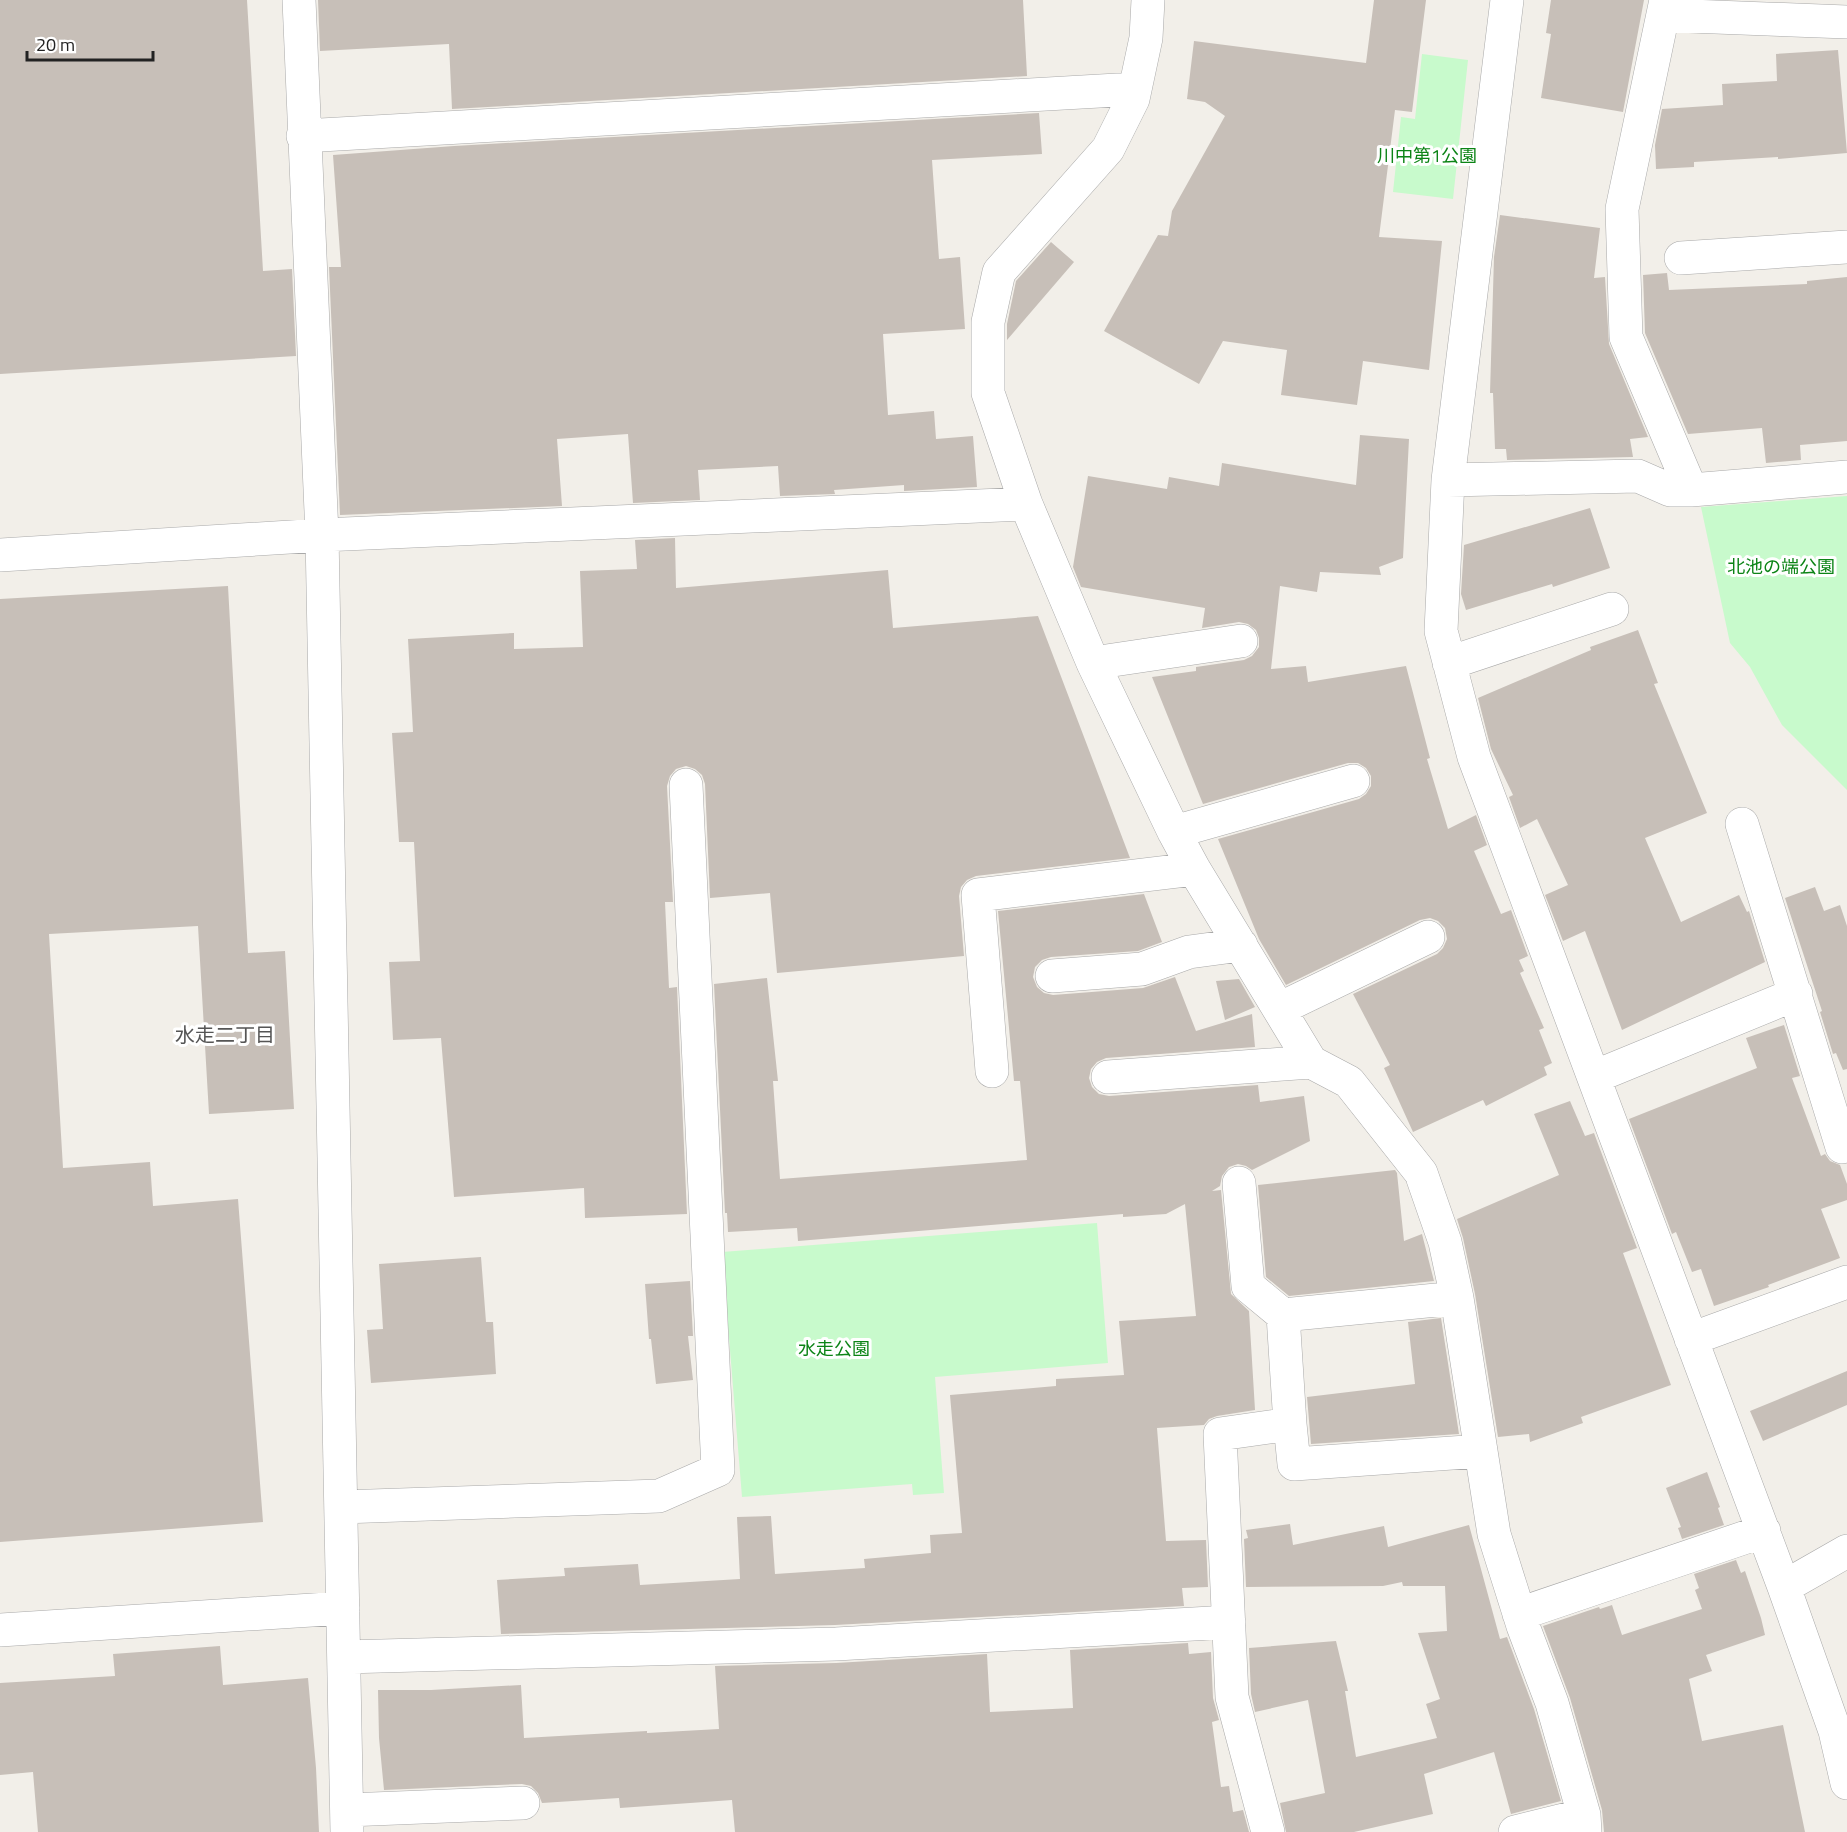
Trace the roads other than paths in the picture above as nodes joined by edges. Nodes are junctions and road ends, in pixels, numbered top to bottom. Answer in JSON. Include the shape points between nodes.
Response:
{"nodes":[{"id":1,"x":299,"y":0,"type":"edge"},
{"id":2,"x":1148,"y":0,"type":"edge"},
{"id":3,"x":1507,"y":0,"type":"edge"},
{"id":4,"x":1664,"y":7,"type":"edge"},
{"id":5,"x":1847,"y":22,"type":"edge"},
{"id":6,"x":1135,"y":90,"type":"junction"},
{"id":7,"x":303,"y":136,"type":"junction"},
{"id":8,"x":1847,"y":247,"type":"edge"},
{"id":9,"x":1681,"y":258,"type":"dead end"},
{"id":10,"x":1847,"y":477,"type":"edge"},
{"id":11,"x":1448,"y":480,"type":"junction"},
{"id":12,"x":1691,"y":490,"type":"junction"},
{"id":13,"x":1026,"y":504,"type":"junction"},
{"id":14,"x":322,"y":535,"type":"junction"},
{"id":15,"x":0,"y":555,"type":"edge"},
{"id":16,"x":1612,"y":609,"type":"dead end"},
{"id":17,"x":1241,"y":641,"type":"dead end"},
{"id":18,"x":1093,"y":663,"type":"junction"},
{"id":19,"x":1449,"y":663,"type":"junction"},
{"id":20,"x":1353,"y":781,"type":"dead end"},
{"id":21,"x":686,"y":785,"type":"dead end"},
{"id":22,"x":1742,"y":824,"type":"dead end"},
{"id":23,"x":1174,"y":832,"type":"junction"},
{"id":24,"x":1194,"y":869,"type":"junction"},
{"id":25,"x":1428,"y":937,"type":"dead end"},
{"id":26,"x":1241,"y":945,"type":"junction"},
{"id":27,"x":1052,"y":976,"type":"dead end"},
{"id":28,"x":1796,"y":994,"type":"junction"},
{"id":29,"x":1280,"y":1009,"type":"junction"},
{"id":30,"x":1311,"y":1062,"type":"junction"},
{"id":31,"x":992,"y":1071,"type":"dead end"},
{"id":32,"x":1108,"y":1077,"type":"dead end"},
{"id":33,"x":1594,"y":1077,"type":"junction"},
{"id":34,"x":1842,"y":1148,"type":"dead end"},
{"id":35,"x":1239,"y":1183,"type":"dead end"},
{"id":36,"x":1847,"y":1282,"type":"edge"},
{"id":37,"x":1457,"y":1298,"type":"junction"},
{"id":38,"x":1283,"y":1315,"type":"junction"},
{"id":39,"x":1691,"y":1339,"type":"junction"},
{"id":40,"x":1290,"y":1424,"type":"junction"},
{"id":41,"x":1481,"y":1451,"type":"junction"},
{"id":42,"x":341,"y":1507,"type":"junction"},
{"id":43,"x":1764,"y":1531,"type":"junction"},
{"id":44,"x":1847,"y":1551,"type":"edge"},
{"id":45,"x":1784,"y":1587,"type":"junction"},
{"id":46,"x":343,"y":1608,"type":"junction"},
{"id":47,"x":1519,"y":1614,"type":"junction"},
{"id":48,"x":1229,"y":1622,"type":"junction"},
{"id":49,"x":0,"y":1630,"type":"edge"},
{"id":50,"x":345,"y":1657,"type":"junction"},
{"id":51,"x":1847,"y":1783,"type":"edge"},
{"id":52,"x":523,"y":1803,"type":"dead end"},
{"id":53,"x":347,"y":1821,"type":"edge"},
{"id":54,"x":1584,"y":1823,"type":"edge"},
{"id":55,"x":1268,"y":1832,"type":"edge"},
{"id":56,"x":1515,"y":1832,"type":"edge"}],
"edges":[{"from":1,"to":7,"type":"street"},
{"from":2,"to":6,"type":"street","via":[[1146,38]]},
{"from":3,"to":11,"type":"street"},
{"from":4,"to":5,"type":"street"},
{"from":4,"to":12,"type":"street","via":[[1622,209],[1626,337]]},
{"from":6,"to":7,"type":"street"},
{"from":6,"to":13,"type":"street","via":[[1108,149],[999,272],[988,322],[988,393]]},
{"from":7,"to":14,"type":"street"},
{"from":8,"to":9,"type":"street"},
{"from":10,"to":12,"type":"street"},
{"from":11,"to":12,"type":"street","via":[[1638,476],[1670,490]]},
{"from":11,"to":19,"type":"street","via":[[1441,631]]},
{"from":13,"to":14,"type":"street"},
{"from":13,"to":18,"type":"street"},
{"from":14,"to":15,"type":"street"},
{"from":14,"to":42,"type":"street"},
{"from":16,"to":19,"type":"street"},
{"from":17,"to":18,"type":"street"},
{"from":18,"to":23,"type":"street"},
{"from":19,"to":33,"type":"street","via":[[1474,757]]},
{"from":20,"to":23,"type":"street"},
{"from":21,"to":42,"type":"street","via":[[717,1470],[659,1496]]},
{"from":22,"to":28,"type":"street"},
{"from":23,"to":24,"type":"street"},
{"from":24,"to":26,"type":"street"},
{"from":24,"to":31,"type":"street","via":[[978,895]]},
{"from":25,"to":29,"type":"street"},
{"from":26,"to":27,"type":"street","via":[[1189,952],[1142,969]]},
{"from":26,"to":29,"type":"street"},
{"from":28,"to":33,"type":"street"},
{"from":28,"to":34,"type":"street"},
{"from":29,"to":30,"type":"street"},
{"from":30,"to":32,"type":"street"},
{"from":30,"to":37,"type":"street","via":[[1349,1082],[1420,1173],[1444,1242]]},
{"from":33,"to":39,"type":"street"},
{"from":35,"to":38,"type":"street","via":[[1248,1286]]},
{"from":36,"to":39,"type":"street"},
{"from":37,"to":38,"type":"street"},
{"from":37,"to":41,"type":"street"},
{"from":38,"to":40,"type":"street"},
{"from":39,"to":43,"type":"street"},
{"from":40,"to":41,"type":"street","via":[[1294,1464]]},
{"from":40,"to":48,"type":"street","via":[[1220,1434]]},
{"from":41,"to":47,"type":"street","via":[[1494,1534]]},
{"from":42,"to":46,"type":"street"},
{"from":43,"to":45,"type":"street"},
{"from":43,"to":47,"type":"street"},
{"from":44,"to":45,"type":"street"},
{"from":45,"to":51,"type":"street","via":[[1836,1731]]},
{"from":46,"to":49,"type":"street"},
{"from":46,"to":50,"type":"street"},
{"from":47,"to":54,"type":"street","via":[[1552,1703]]},
{"from":48,"to":50,"type":"street","via":[[836,1644]]},
{"from":48,"to":55,"type":"street","via":[[1232,1697]]},
{"from":50,"to":53,"type":"street"},
{"from":52,"to":53,"type":"street"},
{"from":54,"to":56,"type":"street"}]}
